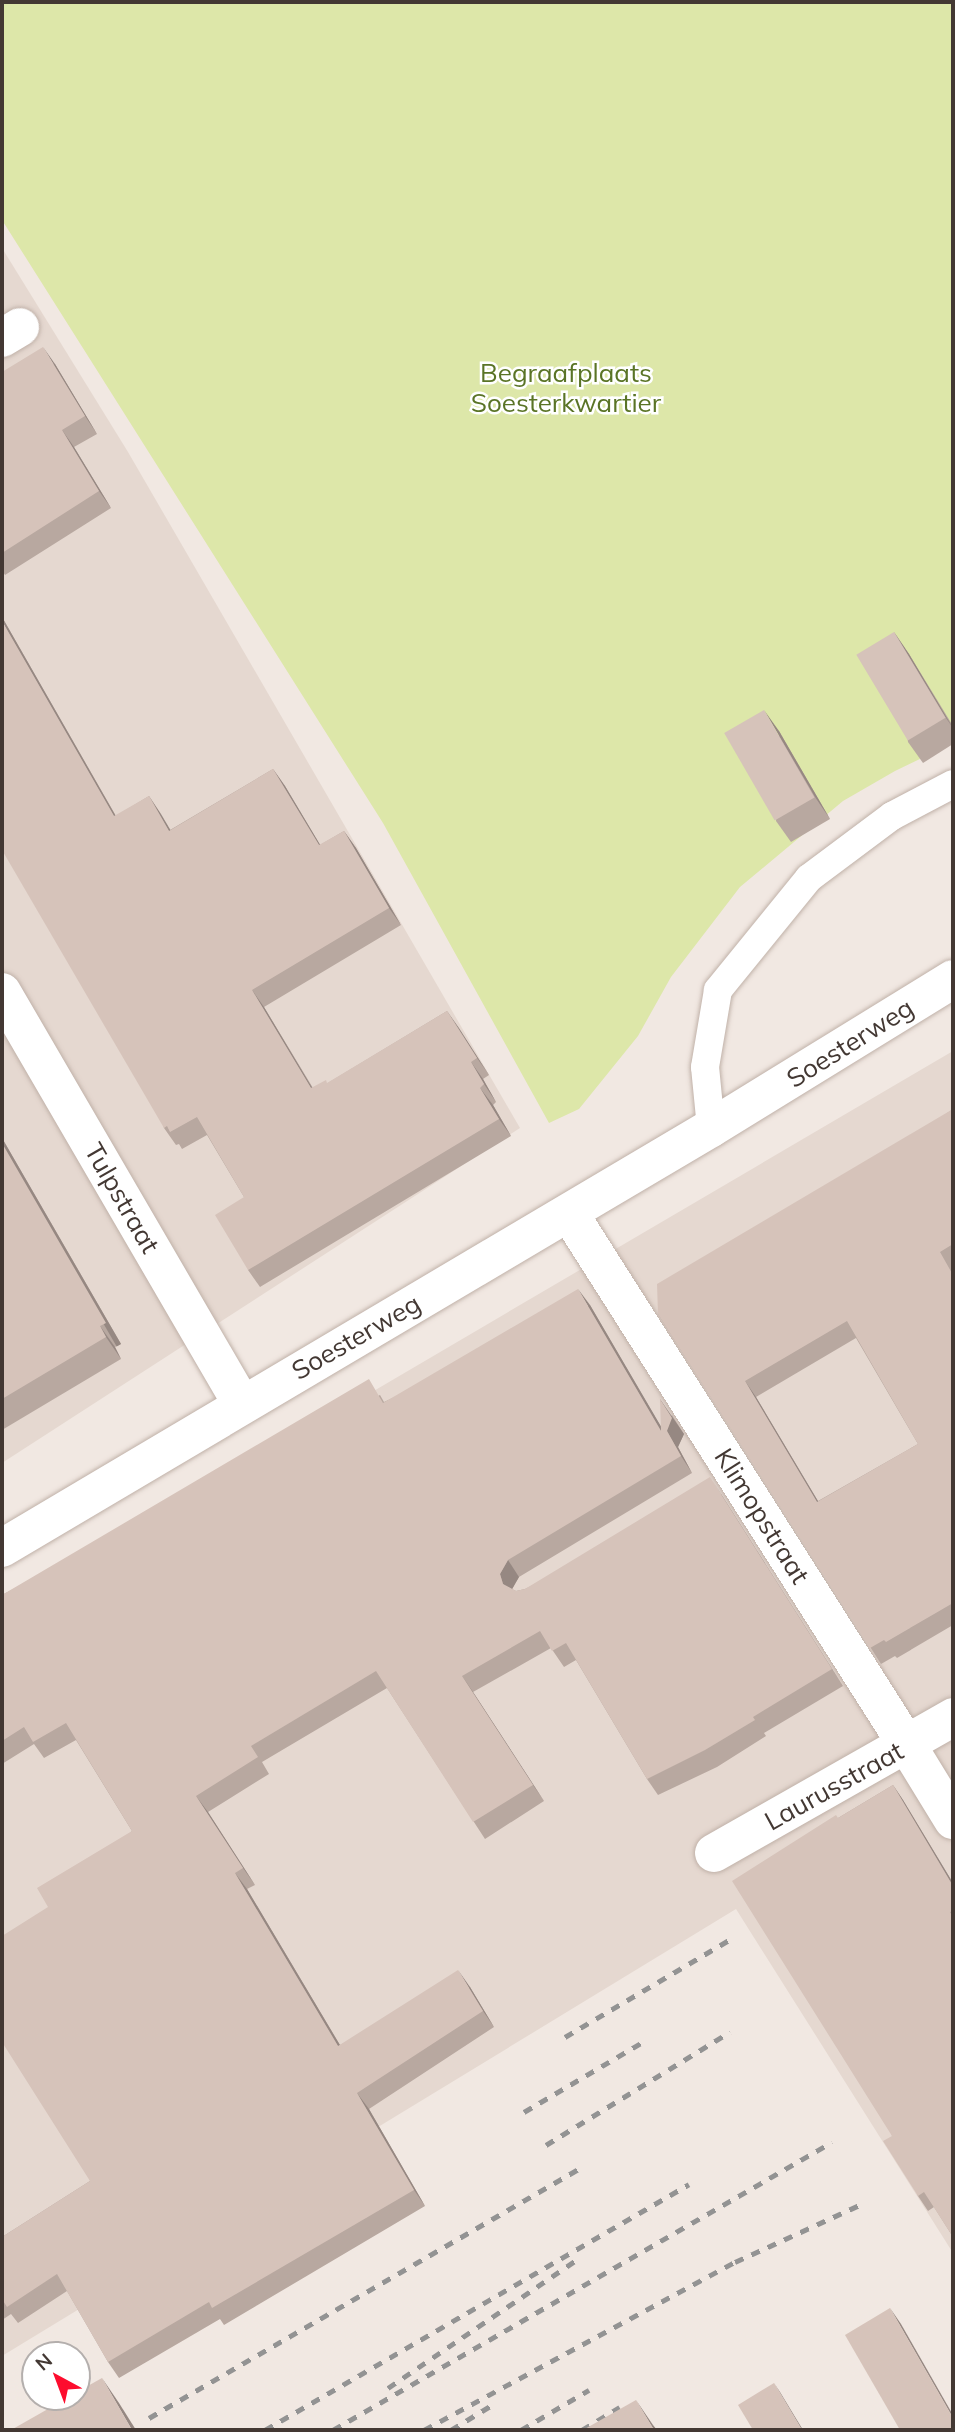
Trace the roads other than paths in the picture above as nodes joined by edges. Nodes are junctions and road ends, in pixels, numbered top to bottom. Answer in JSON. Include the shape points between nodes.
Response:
{"nodes":[{"id":1,"x":953,"y":784,"type":"edge"},
{"id":2,"x":953,"y":979,"type":"edge"},
{"id":3,"x":2,"y":992,"type":"edge"},
{"id":4,"x":711,"y":1129,"type":"junction"},
{"id":5,"x":565,"y":1215,"type":"junction"},
{"id":6,"x":242,"y":1404,"type":"junction"},
{"id":7,"x":703,"y":1486,"type":"edge"},
{"id":8,"x":2,"y":1548,"type":"edge"},
{"id":9,"x":953,"y":1717,"type":"edge"},
{"id":10,"x":907,"y":1745,"type":"junction"},
{"id":11,"x":953,"y":1820,"type":"edge"},
{"id":12,"x":714,"y":1853,"type":"dead end"}],
"edges":[{"from":1,"to":4,"type":"lane","via":[[892,816],[809,878],[718,990],[705,1067]]},
{"from":2,"to":4,"type":"street","name":"Soesterweg"},
{"from":3,"to":6,"type":"street","name":"Tulpstraat"},
{"from":4,"to":5,"type":"street","name":"Soesterweg"},
{"from":5,"to":6,"type":"street","name":"Soesterweg"},
{"from":5,"to":7,"type":"lane","via":[[715,1478]]},
{"from":5,"to":10,"type":"street","name":"Klimopstraat"},
{"from":6,"to":8,"type":"street","name":"Soesterweg"},
{"from":9,"to":10,"type":"street","name":"Laurusstraat"},
{"from":10,"to":11,"type":"street","name":"Klimopstraat"},
{"from":10,"to":12,"type":"street","name":"Laurusstraat"}]}
